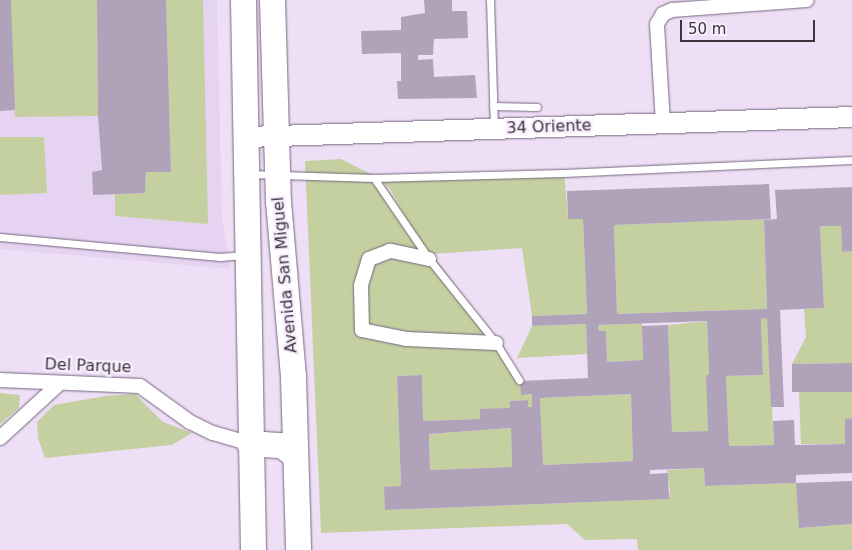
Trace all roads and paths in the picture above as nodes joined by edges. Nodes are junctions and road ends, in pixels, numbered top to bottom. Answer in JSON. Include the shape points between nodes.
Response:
{"nodes":[{"id":1,"x":243,"y":0,"type":"edge"},
{"id":2,"x":272,"y":0,"type":"edge"},
{"id":3,"x":490,"y":0,"type":"edge"},
{"id":4,"x":807,"y":0,"type":"edge"},
{"id":5,"x":493,"y":106,"type":"junction"},
{"id":6,"x":537,"y":107,"type":"dead end"},
{"id":7,"x":852,"y":117,"type":"edge"},
{"id":8,"x":663,"y":123,"type":"junction"},
{"id":9,"x":494,"y":128,"type":"junction"},
{"id":10,"x":276,"y":136,"type":"junction"},
{"id":11,"x":247,"y":137,"type":"junction"},
{"id":12,"x":852,"y":160,"type":"edge"},
{"id":13,"x":247,"y":174,"type":"junction"},
{"id":14,"x":277,"y":175,"type":"junction"},
{"id":15,"x":374,"y":178,"type":"junction"},
{"id":16,"x":0,"y":237,"type":"edge"},
{"id":17,"x":248,"y":254,"type":"junction"},
{"id":18,"x":429,"y":259,"type":"junction"},
{"id":19,"x":496,"y":343,"type":"junction"},
{"id":20,"x":0,"y":380,"type":"edge"},
{"id":21,"x":519,"y":380,"type":"dead end"},
{"id":22,"x":59,"y":384,"type":"junction"},
{"id":23,"x":0,"y":438,"type":"edge"},
{"id":24,"x":249,"y":443,"type":"junction"},
{"id":25,"x":295,"y":455,"type":"junction"},
{"id":26,"x":253,"y":550,"type":"edge"},
{"id":27,"x":298,"y":550,"type":"edge"}],
"edges":[{"from":1,"to":11,"type":"highway","name":"Avenida San Miguel"},
{"from":2,"to":10,"type":"highway","name":"Avenida San Miguel"},
{"from":3,"to":5,"type":"lane"},
{"from":4,"to":8,"type":"street","via":[[672,10],[663,14],[656,24]]},
{"from":5,"to":6,"type":"lane"},
{"from":5,"to":9,"type":"lane"},
{"from":7,"to":8,"type":"street","name":"34 Oriente"},
{"from":8,"to":9,"type":"street","name":"34 Oriente"},
{"from":9,"to":10,"type":"street","name":"34 Oriente"},
{"from":10,"to":11,"type":"street","name":"34 Oriente"},
{"from":10,"to":14,"type":"highway","name":"Avenida San Miguel"},
{"from":11,"to":13,"type":"highway","name":"Avenida San Miguel"},
{"from":12,"to":15,"type":"lane","via":[[563,174]]},
{"from":13,"to":14,"type":"lane"},
{"from":13,"to":17,"type":"highway","name":"Avenida San Miguel"},
{"from":14,"to":15,"type":"lane"},
{"from":14,"to":25,"type":"highway","name":"Avenida San Miguel","via":[[292,369]]},
{"from":15,"to":18,"type":"lane"},
{"from":16,"to":17,"type":"lane","via":[[220,257]]},
{"from":17,"to":24,"type":"highway","name":"Avenida San Miguel"},
{"from":18,"to":19,"type":"lane"},
{"from":18,"to":19,"type":"street","via":[[390,251],[369,259],[361,286],[362,330],[407,339]]},
{"from":19,"to":21,"type":"lane"},
{"from":20,"to":22,"type":"street","name":"Del Parque"},
{"from":22,"to":23,"type":"street"},
{"from":22,"to":24,"type":"street","name":"Del Parque","via":[[140,386],[190,422],[213,433]]},
{"from":24,"to":25,"type":"highway","via":[[281,445]]},
{"from":24,"to":26,"type":"highway","name":"Avenida San Miguel"},
{"from":25,"to":27,"type":"highway","name":"Avenida San Miguel"}]}
